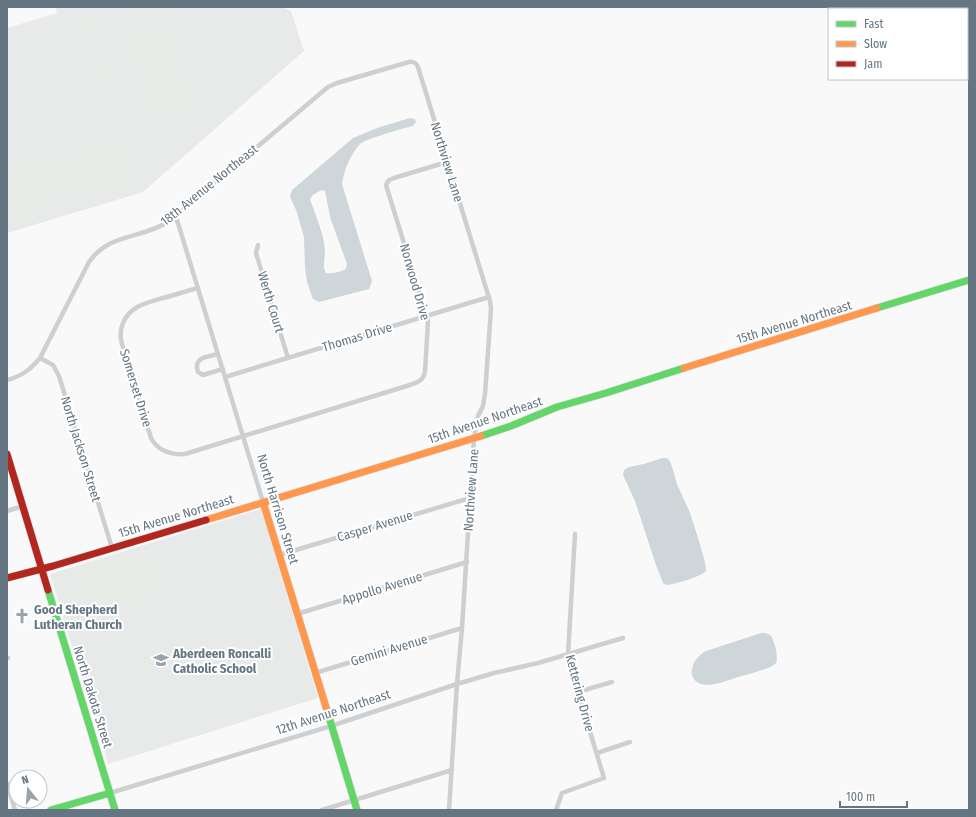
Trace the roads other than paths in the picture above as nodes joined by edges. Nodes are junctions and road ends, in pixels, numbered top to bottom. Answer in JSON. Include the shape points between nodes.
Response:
{"nodes":[{"id":1,"x":415,"y":62,"type":"joint"},
{"id":2,"x":447,"y":162,"type":"junction"},
{"id":3,"x":175,"y":216,"type":"junction"},
{"id":4,"x":258,"y":245,"type":"dead end"},
{"id":5,"x":969,"y":280,"type":"edge"},
{"id":6,"x":198,"y":288,"type":"junction"},
{"id":7,"x":489,"y":297,"type":"junction"},
{"id":8,"x":426,"y":316,"type":"junction"},
{"id":9,"x":218,"y":354,"type":"junction"},
{"id":10,"x":40,"y":358,"type":"junction"},
{"id":11,"x":288,"y":358,"type":"junction"},
{"id":12,"x":223,"y":370,"type":"junction"},
{"id":13,"x":225,"y":377,"type":"junction"},
{"id":14,"x":7,"y":380,"type":"edge"},
{"id":15,"x":243,"y":436,"type":"junction"},
{"id":16,"x":474,"y":438,"type":"junction"},
{"id":17,"x":7,"y":454,"type":"edge"},
{"id":18,"x":470,"y":498,"type":"junction"},
{"id":19,"x":263,"y":502,"type":"junction"},
{"id":20,"x":23,"y":506,"type":"junction"},
{"id":21,"x":7,"y":511,"type":"edge"},
{"id":22,"x":575,"y":534,"type":"dead end"},
{"id":23,"x":112,"y":548,"type":"junction"},
{"id":24,"x":280,"y":555,"type":"junction"},
{"id":25,"x":467,"y":562,"type":"junction"},
{"id":26,"x":42,"y":568,"type":"junction"},
{"id":27,"x":7,"y":578,"type":"edge"},
{"id":28,"x":297,"y":614,"type":"junction"},
{"id":29,"x":462,"y":628,"type":"junction"},
{"id":30,"x":623,"y":638,"type":"dead end"},
{"id":31,"x":568,"y":655,"type":"junction"},
{"id":32,"x":315,"y":673,"type":"junction"},
{"id":33,"x":612,"y":682,"type":"dead end"},
{"id":34,"x":456,"y":684,"type":"junction"},
{"id":35,"x":578,"y":692,"type":"junction"},
{"id":36,"x":331,"y":726,"type":"junction"},
{"id":37,"x":630,"y":742,"type":"dead end"},
{"id":38,"x":597,"y":753,"type":"junction"},
{"id":39,"x":452,"y":770,"type":"junction"},
{"id":40,"x":7,"y":783,"type":"edge"},
{"id":41,"x":110,"y":794,"type":"junction"},
{"id":42,"x":354,"y":800,"type":"junction"},
{"id":43,"x":15,"y":810,"type":"edge"},
{"id":44,"x":51,"y":810,"type":"edge"},
{"id":45,"x":115,"y":810,"type":"edge"},
{"id":46,"x":322,"y":810,"type":"edge"},
{"id":47,"x":357,"y":810,"type":"edge"},
{"id":48,"x":449,"y":810,"type":"edge"},
{"id":49,"x":556,"y":810,"type":"edge"}],
"edges":[{"from":1,"to":2,"type":"street","name":"Northview Lane"},
{"from":1,"to":3,"type":"street","name":"18th Avenue Northeast","via":[[328,87]]},
{"from":2,"to":7,"type":"street","name":"Northview Lane"},
{"from":2,"to":8,"type":"street","name":"Norwood Drive","via":[[394,178],[386,185]]},
{"from":3,"to":6,"type":"street","name":"North Harrison Street"},
{"from":3,"to":10,"type":"street","name":"18th Avenue Northeast","via":[[158,227],[110,243],[96,253]]},
{"from":4,"to":11,"type":"street","name":"Werth Court","via":[[256,253]]},
{"from":5,"to":16,"type":"street","name":"15th Avenue Northeast","via":[[557,408]]},
{"from":6,"to":9,"type":"street","name":"North Harrison Street"},
{"from":6,"to":15,"type":"street","name":"Somerset Drive","via":[[142,304],[132,310],[121,326],[120,339],[151,438],[160,449],[176,455],[185,454]]},
{"from":7,"to":8,"type":"street","name":"Thomas Drive"},
{"from":7,"to":16,"type":"street","name":"Northview Lane","via":[[491,309],[485,394]]},
{"from":8,"to":11,"type":"street","name":"Thomas Drive"},
{"from":8,"to":15,"type":"street","name":"Norwood Drive","via":[[426,372],[420,381]]},
{"from":9,"to":12,"type":"street","name":"North Harrison Street"},
{"from":9,"to":12,"type":"street","via":[[201,359],[196,367],[203,375]]},
{"from":10,"to":14,"type":"street","name":"18th Avenue Northeast","via":[[25,373]]},
{"from":10,"to":23,"type":"street","name":"North Jackson Street","via":[[53,365],[59,376]]},
{"from":11,"to":13,"type":"street","name":"Thomas Drive"},
{"from":12,"to":13,"type":"street","name":"North Harrison Street"},
{"from":13,"to":15,"type":"street","name":"North Harrison Street"},
{"from":15,"to":19,"type":"street","name":"North Harrison Street"},
{"from":16,"to":18,"type":"street","name":"Northview Lane"},
{"from":16,"to":19,"type":"street","name":"15th Avenue Northeast"},
{"from":17,"to":20,"type":"street","name":"North Dakota Street"},
{"from":18,"to":24,"type":"street","name":"Casper Avenue"},
{"from":18,"to":25,"type":"street","name":"Northview Lane"},
{"from":19,"to":23,"type":"street","name":"15th Avenue Northeast"},
{"from":19,"to":24,"type":"street","name":"North Harrison Street"},
{"from":20,"to":21,"type":"street"},
{"from":20,"to":26,"type":"street","name":"North Dakota Street"},
{"from":22,"to":31,"type":"street","name":"Kettering Drive"},
{"from":23,"to":26,"type":"street","name":"15th Avenue Northeast"},
{"from":24,"to":28,"type":"street","name":"North Harrison Street"},
{"from":25,"to":28,"type":"street","name":"Appollo Avenue"},
{"from":25,"to":29,"type":"street","name":"Northview Lane"},
{"from":26,"to":27,"type":"street","name":"15th Avenue Northeast"},
{"from":26,"to":41,"type":"street","name":"North Dakota Street"},
{"from":28,"to":32,"type":"street","name":"North Harrison Street"},
{"from":29,"to":32,"type":"street","name":"Gemini Avenue"},
{"from":29,"to":34,"type":"street","name":"Northview Lane"},
{"from":30,"to":31,"type":"street","name":"12th Avenue Northeast"},
{"from":31,"to":34,"type":"street","name":"12th Avenue Northeast"},
{"from":31,"to":35,"type":"street","name":"Kettering Drive"},
{"from":32,"to":36,"type":"street","name":"North Harrison Street"},
{"from":33,"to":35,"type":"street"},
{"from":34,"to":36,"type":"street","name":"12th Avenue Northeast"},
{"from":34,"to":39,"type":"street","name":"Northview Lane"},
{"from":35,"to":38,"type":"street","name":"Kettering Drive"},
{"from":36,"to":41,"type":"street","name":"12th Avenue Northeast"},
{"from":36,"to":42,"type":"street","name":"North Harrison Street"},
{"from":37,"to":38,"type":"street"},
{"from":38,"to":49,"type":"street","name":"Kettering Drive","via":[[604,778],[562,793]]},
{"from":39,"to":42,"type":"street"},
{"from":39,"to":48,"type":"street","name":"Northview Lane"},
{"from":40,"to":43,"type":"street"},
{"from":41,"to":44,"type":"street","name":"12th Avenue Northeast"},
{"from":41,"to":45,"type":"street","name":"North Dakota Street"},
{"from":42,"to":46,"type":"street"},
{"from":42,"to":47,"type":"street","name":"North Harrison Street"}]}
